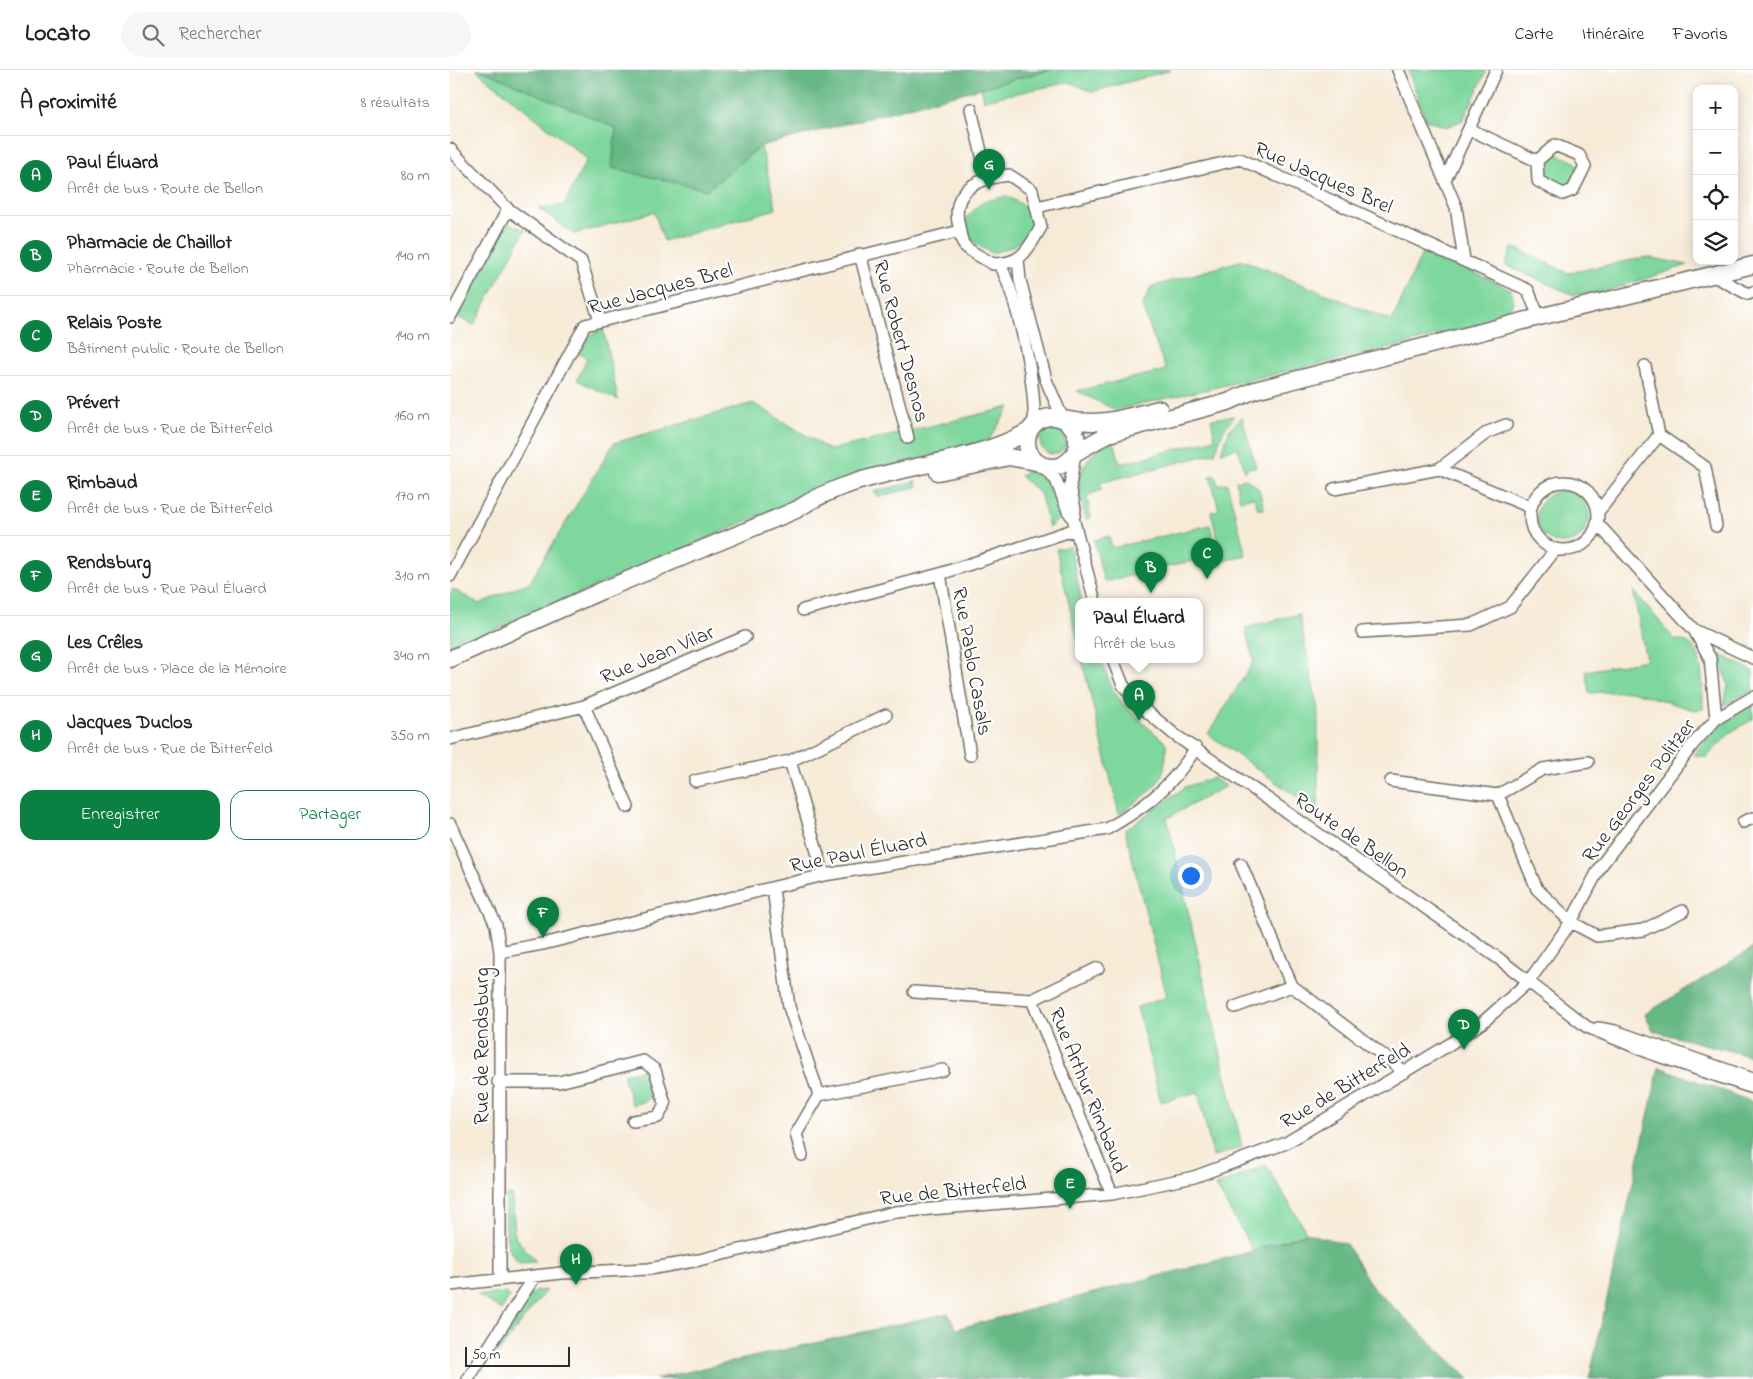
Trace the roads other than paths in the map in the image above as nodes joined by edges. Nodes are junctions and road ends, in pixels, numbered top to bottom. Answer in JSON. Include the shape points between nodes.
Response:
{"nodes":[{"id":1,"x":1398,"y":70,"type":"edge"},
{"id":2,"x":1496,"y":70,"type":"edge"},
{"id":3,"x":971,"y":109,"type":"dead end"},
{"id":4,"x":1470,"y":129,"type":"junction"},
{"id":5,"x":450,"y":149,"type":"edge"},
{"id":6,"x":1537,"y":161,"type":"junction"},
{"id":7,"x":987,"y":177,"type":"junction"},
{"id":8,"x":1445,"y":180,"type":"junction"},
{"id":9,"x":1038,"y":207,"type":"junction"},
{"id":10,"x":508,"y":209,"type":"junction"},
{"id":11,"x":960,"y":231,"type":"junction"},
{"id":12,"x":860,"y":254,"type":"junction"},
{"id":13,"x":1018,"y":260,"type":"junction"},
{"id":14,"x":1464,"y":260,"type":"junction"},
{"id":15,"x":1000,"y":264,"type":"junction"},
{"id":16,"x":1753,"y":265,"type":"edge"},
{"id":17,"x":1712,"y":276,"type":"junction"},
{"id":18,"x":1753,"y":292,"type":"edge"},
{"id":19,"x":450,"y":317,"type":"edge"},
{"id":20,"x":1539,"y":317,"type":"junction"},
{"id":21,"x":600,"y":321,"type":"junction"},
{"id":22,"x":1645,"y":366,"type":"dead end"},
{"id":23,"x":1255,"y":390,"type":"junction"},
{"id":24,"x":1063,"y":418,"type":"junction"},
{"id":25,"x":1506,"y":425,"type":"dead end"},
{"id":26,"x":1031,"y":428,"type":"junction"},
{"id":27,"x":1659,"y":436,"type":"junction"},
{"id":28,"x":908,"y":438,"type":"dead end"},
{"id":29,"x":1075,"y":454,"type":"junction"},
{"id":30,"x":1040,"y":464,"type":"junction"},
{"id":31,"x":1439,"y":468,"type":"junction"},
{"id":32,"x":1334,"y":489,"type":"dead end"},
{"id":33,"x":1530,"y":507,"type":"junction"},
{"id":34,"x":796,"y":510,"type":"junction"},
{"id":35,"x":1598,"y":518,"type":"junction"},
{"id":36,"x":1075,"y":523,"type":"junction"},
{"id":37,"x":1716,"y":526,"type":"dead end"},
{"id":38,"x":1556,"y":549,"type":"junction"},
{"id":39,"x":940,"y":574,"type":"junction"},
{"id":40,"x":450,"y":576,"type":"edge"},
{"id":41,"x":1094,"y":598,"type":"edge"},
{"id":42,"x":803,"y":610,"type":"dead end"},
{"id":43,"x":1694,"y":630,"type":"junction"},
{"id":44,"x":1362,"y":632,"type":"dead end"},
{"id":45,"x":745,"y":637,"type":"dead end"},
{"id":46,"x":1753,"y":658,"type":"edge"},
{"id":47,"x":450,"y":659,"type":"edge"},
{"id":48,"x":1115,"y":663,"type":"edge"},
{"id":49,"x":1753,"y":697,"type":"edge"},
{"id":50,"x":584,"y":706,"type":"junction"},
{"id":51,"x":886,"y":715,"type":"dead end"},
{"id":52,"x":1716,"y":719,"type":"junction"},
{"id":53,"x":450,"y":739,"type":"edge"},
{"id":54,"x":1196,"y":748,"type":"junction"},
{"id":55,"x":970,"y":755,"type":"dead end"},
{"id":56,"x":790,"y":761,"type":"junction"},
{"id":57,"x":1588,"y":762,"type":"dead end"},
{"id":58,"x":695,"y":781,"type":"dead end"},
{"id":59,"x":1391,"y":781,"type":"dead end"},
{"id":60,"x":1498,"y":795,"type":"junction"},
{"id":61,"x":628,"y":808,"type":"dead end"},
{"id":62,"x":450,"y":824,"type":"edge"},
{"id":63,"x":1241,"y":864,"type":"dead end"},
{"id":64,"x":824,"y":875,"type":"junction"},
{"id":65,"x":773,"y":888,"type":"junction"},
{"id":66,"x":1683,"y":911,"type":"dead end"},
{"id":67,"x":1571,"y":922,"type":"junction"},
{"id":68,"x":500,"y":952,"type":"junction"},
{"id":69,"x":1098,"y":968,"type":"dead end"},
{"id":70,"x":1529,"y":981,"type":"junction"},
{"id":71,"x":1292,"y":986,"type":"junction"},
{"id":72,"x":914,"y":992,"type":"dead end"},
{"id":73,"x":1032,"y":1000,"type":"junction"},
{"id":74,"x":1235,"y":1007,"type":"dead end"},
{"id":75,"x":1587,"y":1027,"type":"junction"},
{"id":76,"x":943,"y":1070,"type":"dead end"},
{"id":77,"x":1404,"y":1072,"type":"junction"},
{"id":78,"x":1753,"y":1079,"type":"edge"},
{"id":79,"x":498,"y":1082,"type":"junction"},
{"id":80,"x":1753,"y":1088,"type":"edge"},
{"id":81,"x":819,"y":1094,"type":"junction"},
{"id":82,"x":633,"y":1121,"type":"dead end"},
{"id":83,"x":802,"y":1155,"type":"dead end"},
{"id":84,"x":1112,"y":1194,"type":"junction"},
{"id":85,"x":536,"y":1276,"type":"junction"},
{"id":86,"x":500,"y":1279,"type":"junction"},
{"id":87,"x":450,"y":1284,"type":"edge"},
{"id":88,"x":468,"y":1379,"type":"edge"}],
"edges":[{"from":1,"to":8,"type":"street"},
{"from":2,"to":4,"type":"street"},
{"from":3,"to":7,"type":"street"},
{"from":4,"to":6,"type":"street"},
{"from":4,"to":8,"type":"street"},
{"from":5,"to":10,"type":"street"},
{"from":6,"to":6,"type":"street","via":[[1538,182],[1563,194],[1573,190],[1585,166],[1580,155],[1554,145]]},
{"from":7,"to":9,"type":"street","via":[[1009,175],[1032,190]]},
{"from":7,"to":11,"type":"street","via":[[968,188],[956,209]]},
{"from":8,"to":14,"type":"street","via":[[1456,207]]},
{"from":9,"to":13,"type":"street","via":[[1041,227]]},
{"from":9,"to":14,"type":"street","name":"Rue Jacques Brel","via":[[1240,159]]},
{"from":10,"to":19,"type":"street"},
{"from":10,"to":21,"type":"street","via":[[581,262]]},
{"from":11,"to":12,"type":"street","name":"Rue Jacques Brel"},
{"from":11,"to":15,"type":"street","via":[[962,243],[968,249],[994,264]]},
{"from":12,"to":21,"type":"street","name":"Rue Jacques Brel"},
{"from":12,"to":28,"type":"street","name":"Rue Robert Desnos"},
{"from":13,"to":15,"type":"street"},
{"from":13,"to":24,"type":"street","via":[[1020,280],[1046,380]]},
{"from":14,"to":20,"type":"street","name":"Rue Jacques Brel","via":[[1528,290]]},
{"from":15,"to":26,"type":"street","via":[[1010,284],[1032,385]]},
{"from":16,"to":17,"type":"main road"},
{"from":17,"to":18,"type":"street","via":[[1748,294]]},
{"from":17,"to":20,"type":"main road"},
{"from":20,"to":23,"type":"main road"},
{"from":21,"to":40,"type":"street","name":"Rue Jacques Brel","via":[[585,326]]},
{"from":22,"to":27,"type":"street"},
{"from":23,"to":24,"type":"main road","via":[[1091,424]]},
{"from":23,"to":29,"type":"main road","via":[[1228,402],[1108,434]]},
{"from":24,"to":26,"type":"main road","via":[[1048,416]]},
{"from":24,"to":29,"type":"main road","via":[[1070,423],[1078,438]]},
{"from":25,"to":31,"type":"street","via":[[1488,432]]},
{"from":26,"to":30,"type":"main road","via":[[1028,446]]},
{"from":26,"to":34,"type":"main road","via":[[1006,444],[870,479],[812,499]]},
{"from":27,"to":35,"type":"street"},
{"from":27,"to":37,"type":"street","via":[[1704,467]]},
{"from":29,"to":30,"type":"main road","via":[[1058,467]]},
{"from":29,"to":36,"type":"street","via":[[1070,486]]},
{"from":30,"to":34,"type":"main road","via":[[1009,457],[992,460],[872,488]]},
{"from":30,"to":36,"type":"street","via":[[1056,480]]},
{"from":31,"to":32,"type":"street"},
{"from":31,"to":33,"type":"street"},
{"from":33,"to":35,"type":"street","via":[[1544,488],[1554,482],[1566,481],[1588,491],[1595,500]]},
{"from":33,"to":38,"type":"street","via":[[1532,528],[1537,538]]},
{"from":34,"to":47,"type":"main road","via":[[592,595]]},
{"from":35,"to":38,"type":"street","via":[[1590,538],[1583,544]]},
{"from":35,"to":43,"type":"street"},
{"from":36,"to":39,"type":"street","name":"Rue Pablo Casals"},
{"from":36,"to":41,"type":"street"},
{"from":38,"to":44,"type":"street","via":[[1510,607],[1471,625]]},
{"from":39,"to":42,"type":"street","name":"Rue Pablo Casals"},
{"from":39,"to":55,"type":"street","name":"Rue Pablo Casals"},
{"from":43,"to":46,"type":"street"},
{"from":43,"to":52,"type":"street","via":[[1710,658]]},
{"from":45,"to":50,"type":"street","name":"Rue Jean Vilar"},
{"from":48,"to":54,"type":"street","name":"Route de Bellon","via":[[1123,685],[1139,705]]},
{"from":49,"to":52,"type":"street","name":"Rue Georges Politzer"},
{"from":50,"to":53,"type":"street","name":"Rue Jean Vilar"},
{"from":50,"to":61,"type":"street","name":"Rue Jean Vilar"},
{"from":51,"to":56,"type":"street"},
{"from":52,"to":67,"type":"street","name":"Rue Georges Politzer","via":[[1694,742],[1600,867]]},
{"from":54,"to":64,"type":"street","name":"Rue Paul Éluard","via":[[1175,778],[1143,808],[1107,829]]},
{"from":54,"to":70,"type":"street","name":"Route de Bellon"},
{"from":56,"to":58,"type":"street"},
{"from":56,"to":64,"type":"street"},
{"from":57,"to":60,"type":"street","via":[[1543,769]]},
{"from":59,"to":60,"type":"street"},
{"from":60,"to":67,"type":"street","via":[[1537,889]]},
{"from":62,"to":68,"type":"street","name":"Rue de Rendsburg","via":[[496,925]]},
{"from":63,"to":71,"type":"street"},
{"from":64,"to":65,"type":"street","name":"Rue Paul Éluard"},
{"from":65,"to":68,"type":"street","name":"Rue Paul Éluard"},
{"from":65,"to":81,"type":"street","via":[[789,1007]]},
{"from":66,"to":67,"type":"street","via":[[1643,930],[1597,936]]},
{"from":67,"to":70,"type":"street","name":"Rue Georges Politzer"},
{"from":68,"to":79,"type":"street","name":"Rue de Rendsburg"},
{"from":69,"to":73,"type":"street","name":"Rue Arthur Rimbaud"},
{"from":70,"to":75,"type":"street","name":"Route de Bellon"},
{"from":70,"to":77,"type":"street","name":"Rue de Bitterfeld","via":[[1483,1022]]},
{"from":71,"to":74,"type":"street"},
{"from":71,"to":77,"type":"street"},
{"from":72,"to":73,"type":"street","name":"Rue Arthur Rimbaud"},
{"from":73,"to":84,"type":"street","name":"Rue Arthur Rimbaud"},
{"from":75,"to":78,"type":"street","via":[[1615,1031]]},
{"from":75,"to":80,"type":"street","name":"Route de Bellon","via":[[1627,1045]]},
{"from":76,"to":81,"type":"street"},
{"from":77,"to":84,"type":"street","name":"Rue de Bitterfeld","via":[[1286,1143],[1194,1177]]},
{"from":79,"to":82,"type":"street","via":[[559,1082],[643,1062],[655,1070],[666,1104],[658,1117]]},
{"from":79,"to":86,"type":"street","name":"Rue de Rendsburg"},
{"from":81,"to":83,"type":"street","via":[[796,1134]]},
{"from":84,"to":85,"type":"street","name":"Rue de Bitterfeld","via":[[895,1212],[699,1260],[649,1269]]},
{"from":85,"to":86,"type":"street","name":"Rue de Bitterfeld"},
{"from":85,"to":88,"type":"street"},
{"from":86,"to":87,"type":"street","name":"Rue de Bitterfeld"}]}
